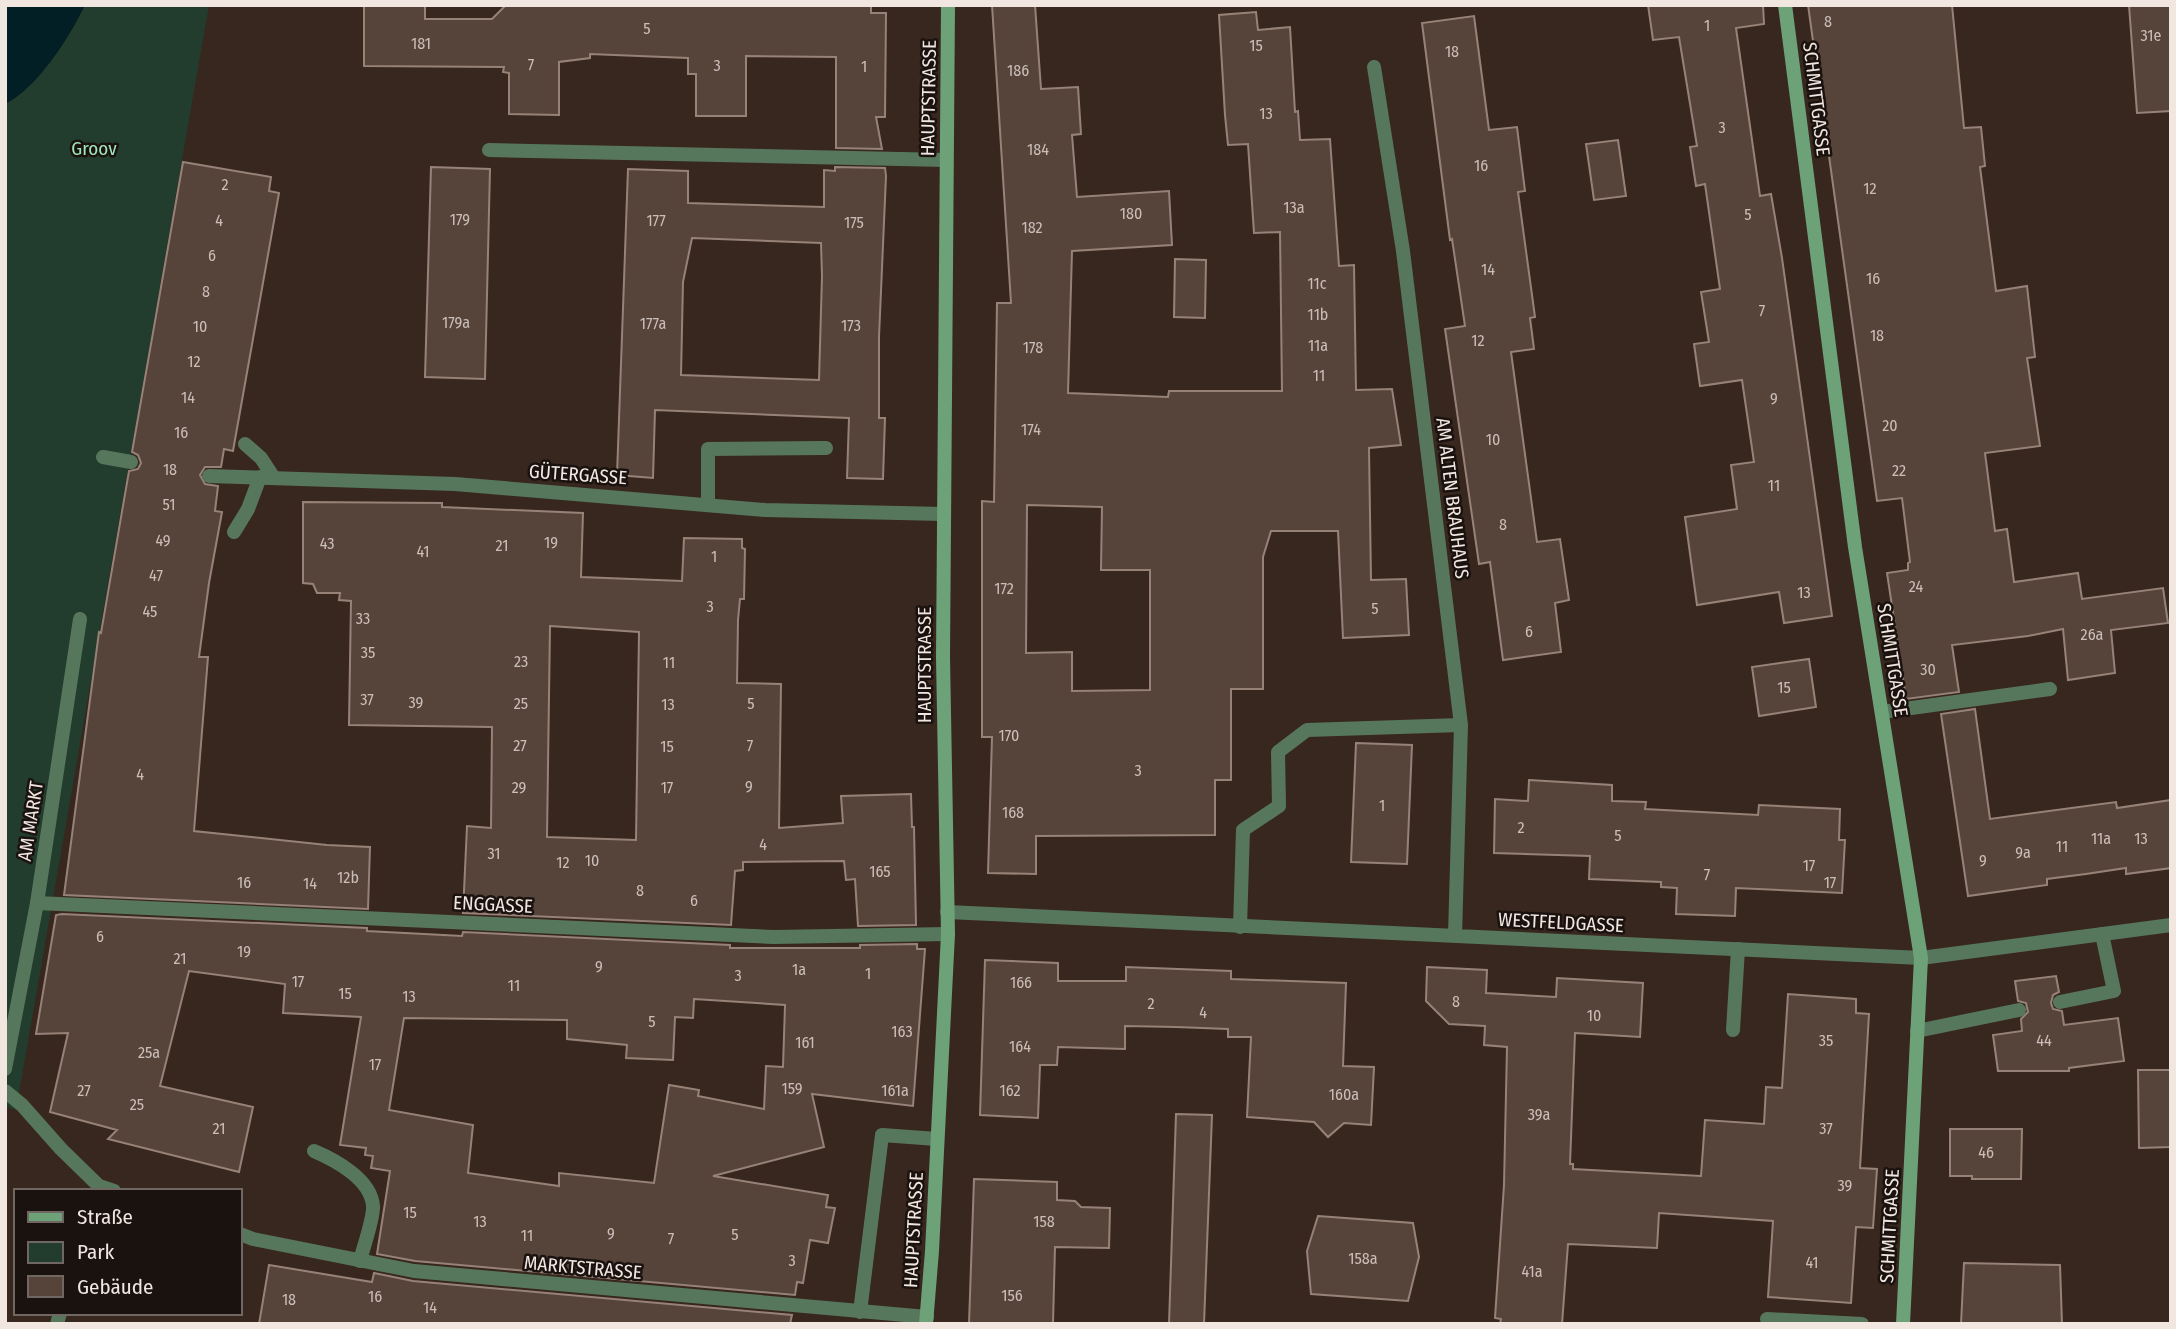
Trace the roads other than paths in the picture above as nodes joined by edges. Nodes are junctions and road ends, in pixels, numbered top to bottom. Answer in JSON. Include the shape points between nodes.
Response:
{"nodes":[{"id":1,"x":948,"y":5,"type":"edge"},
{"id":2,"x":1785,"y":5,"type":"edge"},
{"id":3,"x":1374,"y":67,"type":"dead end"},
{"id":4,"x":489,"y":150,"type":"dead end"},
{"id":5,"x":946,"y":160,"type":"junction"},
{"id":6,"x":246,"y":444,"type":"dead end"},
{"id":7,"x":826,"y":448,"type":"dead end"},
{"id":8,"x":103,"y":457,"type":"dead end"},
{"id":9,"x":131,"y":462,"type":"dead end"},
{"id":10,"x":209,"y":476,"type":"dead end"},
{"id":11,"x":267,"y":478,"type":"junction"},
{"id":12,"x":708,"y":503,"type":"junction"},
{"id":13,"x":944,"y":514,"type":"junction"},
{"id":14,"x":234,"y":532,"type":"dead end"},
{"id":15,"x":80,"y":619,"type":"dead end"},
{"id":16,"x":2050,"y":689,"type":"dead end"},
{"id":17,"x":1882,"y":712,"type":"junction"},
{"id":18,"x":1461,"y":725,"type":"junction"},
{"id":19,"x":37,"y":903,"type":"junction"},
{"id":20,"x":947,"y":912,"type":"junction"},
{"id":21,"x":2171,"y":925,"type":"edge"},
{"id":22,"x":1240,"y":927,"type":"junction"},
{"id":23,"x":948,"y":934,"type":"junction"},
{"id":24,"x":2102,"y":934,"type":"junction"},
{"id":25,"x":1455,"y":936,"type":"junction"},
{"id":26,"x":1738,"y":949,"type":"junction"},
{"id":27,"x":1921,"y":958,"type":"junction"},
{"id":28,"x":2060,"y":1002,"type":"dead end"},
{"id":29,"x":2019,"y":1010,"type":"dead end"},
{"id":30,"x":1733,"y":1030,"type":"dead end"},
{"id":31,"x":1917,"y":1031,"type":"junction"},
{"id":32,"x":5,"y":1069,"type":"edge"},
{"id":33,"x":5,"y":1091,"type":"edge"},
{"id":34,"x":937,"y":1139,"type":"junction"},
{"id":35,"x":314,"y":1151,"type":"dead end"},
{"id":36,"x":98,"y":1188,"type":"edge"},
{"id":37,"x":242,"y":1234,"type":"edge"},
{"id":38,"x":360,"y":1261,"type":"junction"},
{"id":39,"x":860,"y":1312,"type":"junction"},
{"id":40,"x":1767,"y":1318,"type":"dead end"},
{"id":41,"x":926,"y":1321,"type":"edge"},
{"id":42,"x":1862,"y":1324,"type":"edge"},
{"id":43,"x":1903,"y":1324,"type":"edge"}],
"edges":[{"from":1,"to":5,"type":"main road","name":"HAUPTSTRASSE"},
{"from":2,"to":17,"type":"main road","name":"SCHMITTGASSE","via":[[1853,537]]},
{"from":3,"to":18,"type":"street","name":"AM ALTEN BRAUHAUS","via":[[1402,241]]},
{"from":4,"to":5,"type":"street"},
{"from":5,"to":13,"type":"main road","name":"HAUPTSTRASSE"},
{"from":6,"to":11,"type":"street","via":[[261,457]]},
{"from":7,"to":12,"type":"street","via":[[708,449]]},
{"from":8,"to":9,"type":"street"},
{"from":10,"to":11,"type":"street","name":"GÜTERGASSE"},
{"from":11,"to":12,"type":"street","name":"GÜTERGASSE","via":[[455,484]]},
{"from":11,"to":14,"type":"street"},
{"from":12,"to":13,"type":"street","name":"GÜTERGASSE","via":[[765,510]]},
{"from":13,"to":20,"type":"main road","name":"HAUPTSTRASSE"},
{"from":15,"to":19,"type":"street","name":"AM MARKT"},
{"from":16,"to":17,"type":"street"},
{"from":17,"to":27,"type":"main road","name":"SCHMITTGASSE"},
{"from":18,"to":22,"type":"street","via":[[1307,730],[1278,752],[1279,806],[1243,830]]},
{"from":18,"to":25,"type":"street","name":"AM ALTEN BRAUHAUS"},
{"from":19,"to":23,"type":"street","name":"ENGGASSE","via":[[773,937]]},
{"from":19,"to":32,"type":"street","name":"AM MARKT"},
{"from":20,"to":22,"type":"street","name":"WESTFELDGASSE"},
{"from":20,"to":23,"type":"main road","name":"HAUPTSTRASSE"},
{"from":21,"to":24,"type":"street","name":"WESTFELDGASSE"},
{"from":22,"to":25,"type":"street","name":"WESTFELDGASSE"},
{"from":23,"to":34,"type":"main road","name":"HAUPTSTRASSE"},
{"from":24,"to":27,"type":"street","name":"WESTFELDGASSE"},
{"from":24,"to":28,"type":"street","via":[[2114,991]]},
{"from":25,"to":26,"type":"street","name":"WESTFELDGASSE"},
{"from":26,"to":27,"type":"street","name":"WESTFELDGASSE"},
{"from":26,"to":30,"type":"street"},
{"from":27,"to":31,"type":"main road","name":"SCHMITTGASSE"},
{"from":29,"to":31,"type":"street"},
{"from":31,"to":43,"type":"main road","name":"SCHMITTGASSE"},
{"from":33,"to":36,"type":"street"},
{"from":34,"to":39,"type":"street","via":[[882,1135]]},
{"from":34,"to":41,"type":"main road","name":"HAUPTSTRASSE"},
{"from":35,"to":38,"type":"street","via":[[341,1163],[368,1193],[373,1206]]},
{"from":37,"to":38,"type":"street","name":"MARKTSTRASSE"},
{"from":38,"to":39,"type":"street","name":"MARKTSTRASSE","via":[[414,1271]]},
{"from":39,"to":41,"type":"street","name":"MARKTSTRASSE"},
{"from":40,"to":42,"type":"street"}]}
